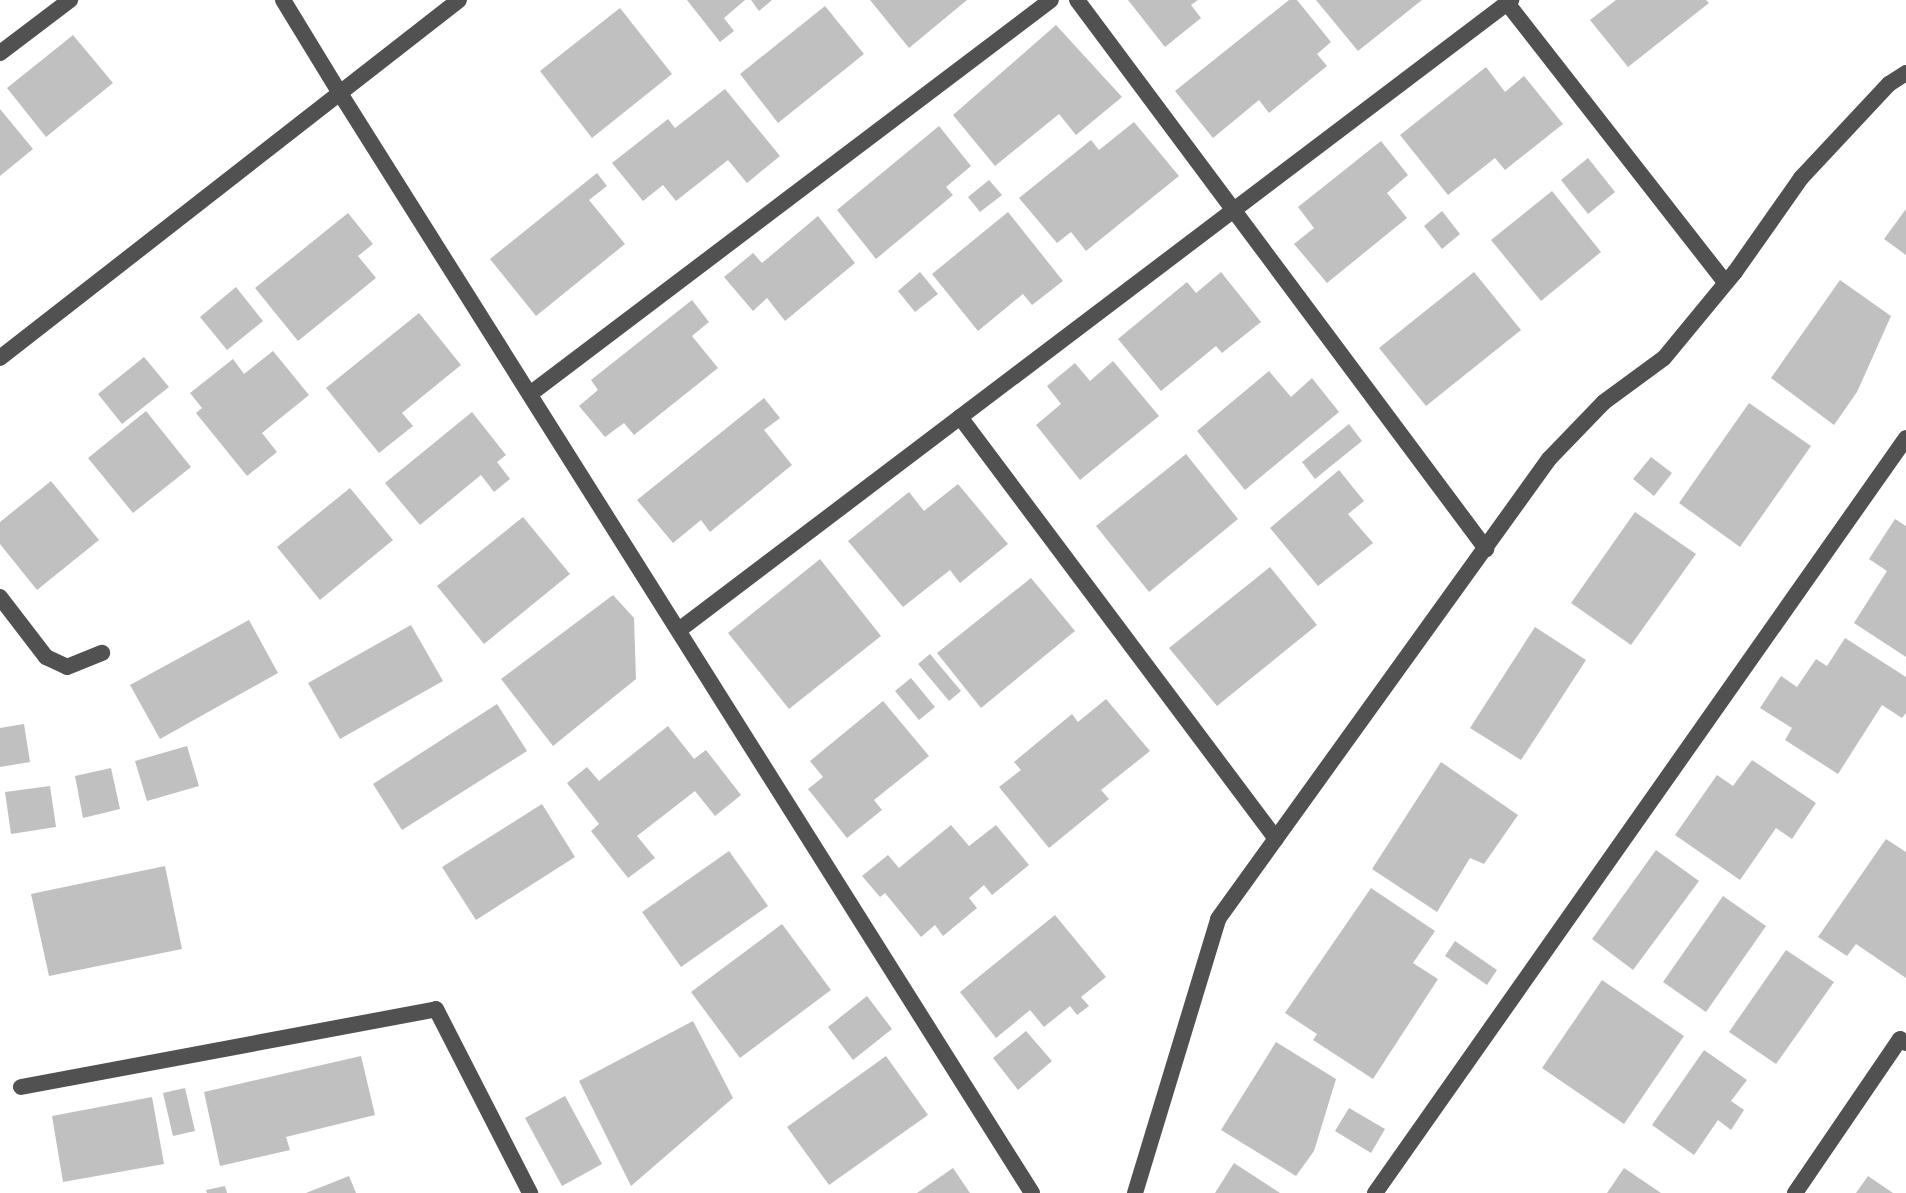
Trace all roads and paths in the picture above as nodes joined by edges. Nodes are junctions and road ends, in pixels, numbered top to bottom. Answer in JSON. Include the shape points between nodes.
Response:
{"nodes":[{"id":1,"x":70,"y":0,"type":"edge"},
{"id":2,"x":283,"y":0,"type":"edge"},
{"id":3,"x":459,"y":0,"type":"edge"},
{"id":4,"x":1051,"y":0,"type":"edge"},
{"id":5,"x":1077,"y":0,"type":"edge"},
{"id":6,"x":1509,"y":2,"type":"edge"},
{"id":7,"x":0,"y":53,"type":"edge"},
{"id":8,"x":1906,"y":73,"type":"edge"},
{"id":9,"x":338,"y":90,"type":"junction"},
{"id":10,"x":1236,"y":208,"type":"junction"},
{"id":11,"x":1726,"y":283,"type":"junction"},
{"id":12,"x":0,"y":358,"type":"edge"},
{"id":13,"x":530,"y":394,"type":"junction"},
{"id":14,"x":960,"y":417,"type":"junction"},
{"id":15,"x":1906,"y":438,"type":"edge"},
{"id":16,"x":1486,"y":549,"type":"junction"},
{"id":17,"x":0,"y":597,"type":"edge"},
{"id":18,"x":679,"y":630,"type":"junction"},
{"id":19,"x":102,"y":653,"type":"dead end"},
{"id":20,"x":1276,"y":839,"type":"junction"},
{"id":21,"x":1906,"y":1043,"type":"edge"},
{"id":22,"x":21,"y":1087,"type":"dead end"},
{"id":23,"x":530,"y":1193,"type":"edge"},
{"id":24,"x":1032,"y":1193,"type":"edge"},
{"id":25,"x":1135,"y":1193,"type":"edge"},
{"id":26,"x":1375,"y":1193,"type":"edge"},
{"id":27,"x":1795,"y":1193,"type":"edge"}],
"edges":[{"from":1,"to":7,"type":"street"},
{"from":2,"to":9,"type":"street"},
{"from":3,"to":9,"type":"street"},
{"from":4,"to":13,"type":"street"},
{"from":5,"to":10,"type":"street"},
{"from":6,"to":10,"type":"street"},
{"from":6,"to":11,"type":"street"},
{"from":8,"to":11,"type":"street","via":[[1889,84],[1801,178]]},
{"from":9,"to":12,"type":"street"},
{"from":9,"to":13,"type":"street"},
{"from":10,"to":14,"type":"street"},
{"from":10,"to":16,"type":"street"},
{"from":11,"to":16,"type":"street","via":[[1664,358],[1604,402],[1549,459]]},
{"from":13,"to":18,"type":"street"},
{"from":14,"to":18,"type":"street"},
{"from":14,"to":20,"type":"street"},
{"from":15,"to":26,"type":"street"},
{"from":16,"to":20,"type":"street"},
{"from":17,"to":19,"type":"street","via":[[46,657],[67,667]]},
{"from":18,"to":24,"type":"street"},
{"from":20,"to":25,"type":"street","via":[[1218,919]]},
{"from":21,"to":27,"type":"street","via":[[1900,1039]]},
{"from":22,"to":23,"type":"street","via":[[436,1009]]}]}
